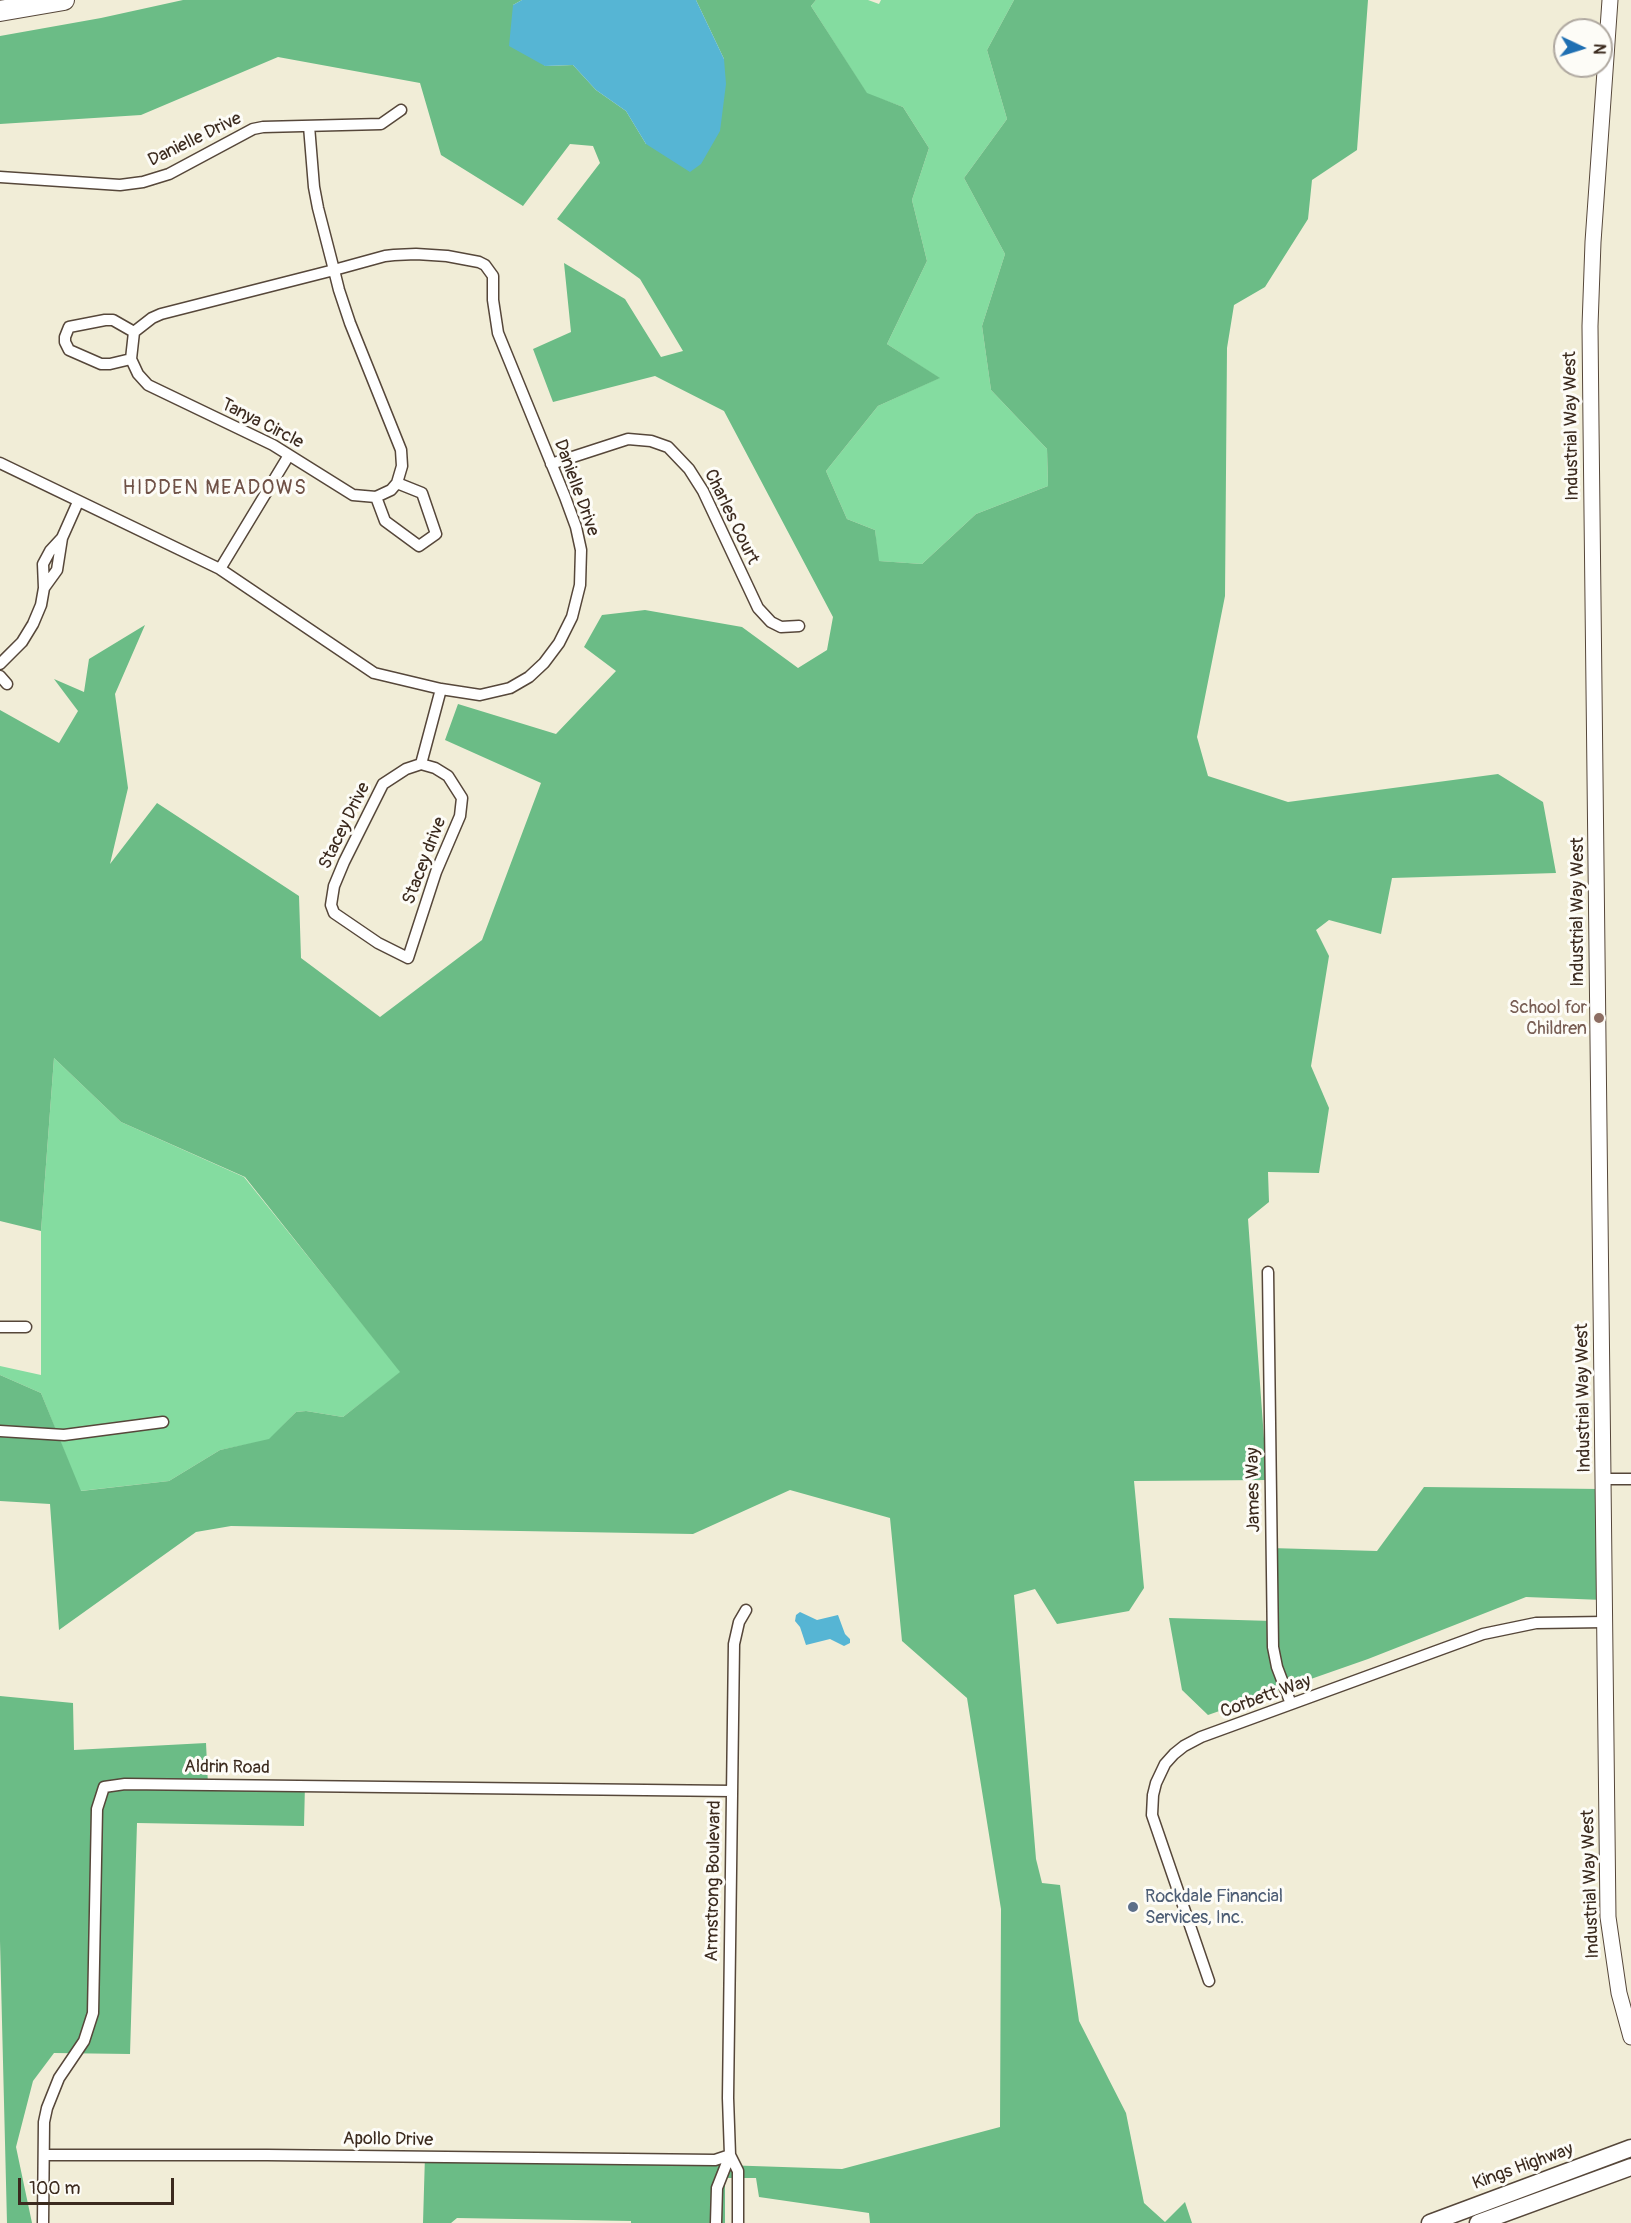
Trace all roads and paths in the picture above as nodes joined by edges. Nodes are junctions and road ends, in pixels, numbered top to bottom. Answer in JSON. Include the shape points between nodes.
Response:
{"nodes":[{"id":1,"x":64,"y":0,"type":"edge"},
{"id":2,"x":1610,"y":0,"type":"edge"},
{"id":3,"x":0,"y":12,"type":"edge"},
{"id":4,"x":401,"y":110,"type":"dead end"},
{"id":5,"x":309,"y":126,"type":"junction"},
{"id":6,"x":0,"y":177,"type":"edge"},
{"id":7,"x":334,"y":270,"type":"junction"},
{"id":8,"x":134,"y":332,"type":"junction"},
{"id":9,"x":131,"y":359,"type":"junction"},
{"id":10,"x":289,"y":455,"type":"junction"},
{"id":11,"x":0,"y":464,"type":"edge"},
{"id":12,"x":551,"y":464,"type":"junction"},
{"id":13,"x":397,"y":483,"type":"junction"},
{"id":14,"x":376,"y":497,"type":"junction"},
{"id":15,"x":78,"y":502,"type":"junction"},
{"id":16,"x":220,"y":569,"type":"junction"},
{"id":17,"x":799,"y":626,"type":"dead end"},
{"id":18,"x":0,"y":664,"type":"edge"},
{"id":19,"x":441,"y":689,"type":"junction"},
{"id":20,"x":421,"y":764,"type":"junction"},
{"id":21,"x":378,"y":943,"type":"joint"},
{"id":22,"x":1268,"y":1272,"type":"dead end"},
{"id":23,"x":0,"y":1327,"type":"edge"},
{"id":24,"x":26,"y":1327,"type":"dead end"},
{"id":25,"x":163,"y":1422,"type":"dead end"},
{"id":26,"x":0,"y":1431,"type":"edge"},
{"id":27,"x":1605,"y":1479,"type":"junction"},
{"id":28,"x":1631,"y":1479,"type":"edge"},
{"id":29,"x":746,"y":1610,"type":"dead end"},
{"id":30,"x":1605,"y":1622,"type":"junction"},
{"id":31,"x":1291,"y":1704,"type":"junction"},
{"id":32,"x":732,"y":1791,"type":"junction"},
{"id":33,"x":1209,"y":1981,"type":"dead end"},
{"id":34,"x":1631,"y":2037,"type":"edge"},
{"id":35,"x":1631,"y":2148,"type":"edge"},
{"id":36,"x":730,"y":2155,"type":"junction"},
{"id":37,"x":44,"y":2156,"type":"junction"},
{"id":38,"x":1631,"y":2167,"type":"edge"},
{"id":39,"x":43,"y":2223,"type":"edge"},
{"id":40,"x":716,"y":2223,"type":"edge"},
{"id":41,"x":738,"y":2223,"type":"edge"},
{"id":42,"x":1430,"y":2223,"type":"edge"},
{"id":43,"x":1478,"y":2223,"type":"edge"}],
"edges":[{"from":1,"to":3,"type":"highway"},
{"from":2,"to":27,"type":"street","name":"Industrial Way West","via":[[1590,326]]},
{"from":4,"to":5,"type":"street","name":"Danielle Drive","via":[[381,124]]},
{"from":5,"to":6,"type":"street","name":"Danielle Drive","via":[[253,129],[169,174],[137,183]]},
{"from":5,"to":7,"type":"street","via":[[314,187]]},
{"from":7,"to":8,"type":"street","via":[[161,314]]},
{"from":7,"to":12,"type":"street","name":"Danielle Drive","via":[[385,256],[416,254],[485,265],[493,276],[498,333]]},
{"from":7,"to":13,"type":"street","via":[[350,323],[401,450]]},
{"from":8,"to":9,"type":"street"},
{"from":8,"to":9,"type":"street","via":[[113,320],[105,320],[69,327],[64,337],[69,350],[101,364]]},
{"from":9,"to":10,"type":"street","name":"Tanya Circle","via":[[147,385]]},
{"from":10,"to":14,"type":"street","name":"Tanya Circle","via":[[347,492]]},
{"from":10,"to":16,"type":"street"},
{"from":11,"to":15,"type":"street","name":"Danielle Drive"},
{"from":12,"to":17,"type":"street","name":"Charles Court","via":[[628,440],[668,447],[703,490],[758,608],[781,627]]},
{"from":12,"to":19,"type":"street","name":"Danielle Drive","via":[[576,526],[581,550],[579,596],[565,632],[544,663],[510,688],[480,695]]},
{"from":13,"to":14,"type":"street"},
{"from":13,"to":14,"type":"street","via":[[422,493],[436,534],[418,546],[385,521]]},
{"from":15,"to":16,"type":"street","name":"Danielle Drive"},
{"from":15,"to":18,"type":"street","via":[[62,538],[45,557],[38,614],[27,635]]},
{"from":16,"to":19,"type":"street","name":"Danielle Drive","via":[[374,673]]},
{"from":19,"to":20,"type":"street"},
{"from":20,"to":21,"type":"street","name":"Stacey Drive","via":[[383,784],[332,895],[334,913]]},
{"from":20,"to":21,"type":"street","name":"Stacey drive","via":[[448,776],[460,793],[461,810],[408,957]]},
{"from":22,"to":31,"type":"street","name":"James Way","via":[[1273,1647]]},
{"from":23,"to":24,"type":"street"},
{"from":25,"to":26,"type":"street","via":[[64,1435]]},
{"from":27,"to":28,"type":"street"},
{"from":27,"to":30,"type":"street","name":"Industrial Way West"},
{"from":29,"to":32,"type":"street","name":"Armstrong Boulevard","via":[[734,1644]]},
{"from":30,"to":31,"type":"street","name":"Corbett Way","via":[[1554,1621],[1492,1632]]},
{"from":30,"to":34,"type":"street","name":"Industrial Way West","via":[[1608,1917],[1618,1993]]},
{"from":31,"to":33,"type":"street","name":"Corbett Way","via":[[1193,1740],[1174,1754],[1156,1783],[1152,1808],[1155,1827]]},
{"from":32,"to":36,"type":"street","name":"Armstrong Boulevard"},
{"from":32,"to":37,"type":"street","name":"Aldrin Road","via":[[136,1784],[104,1787],[97,1809],[93,2013],[84,2042],[50,2098],[44,2122]]},
{"from":35,"to":42,"type":"main road","name":"Kings Highway"},
{"from":36,"to":37,"type":"street","name":"Apollo Drive","via":[[715,2160]]},
{"from":36,"to":40,"type":"street","name":"Armstrong Boulevard","via":[[717,2188]]},
{"from":36,"to":41,"type":"street","name":"Armstrong Boulevard","via":[[738,2171]]},
{"from":37,"to":39,"type":"street"},
{"from":38,"to":43,"type":"main road","name":"Kings Highway"}]}
